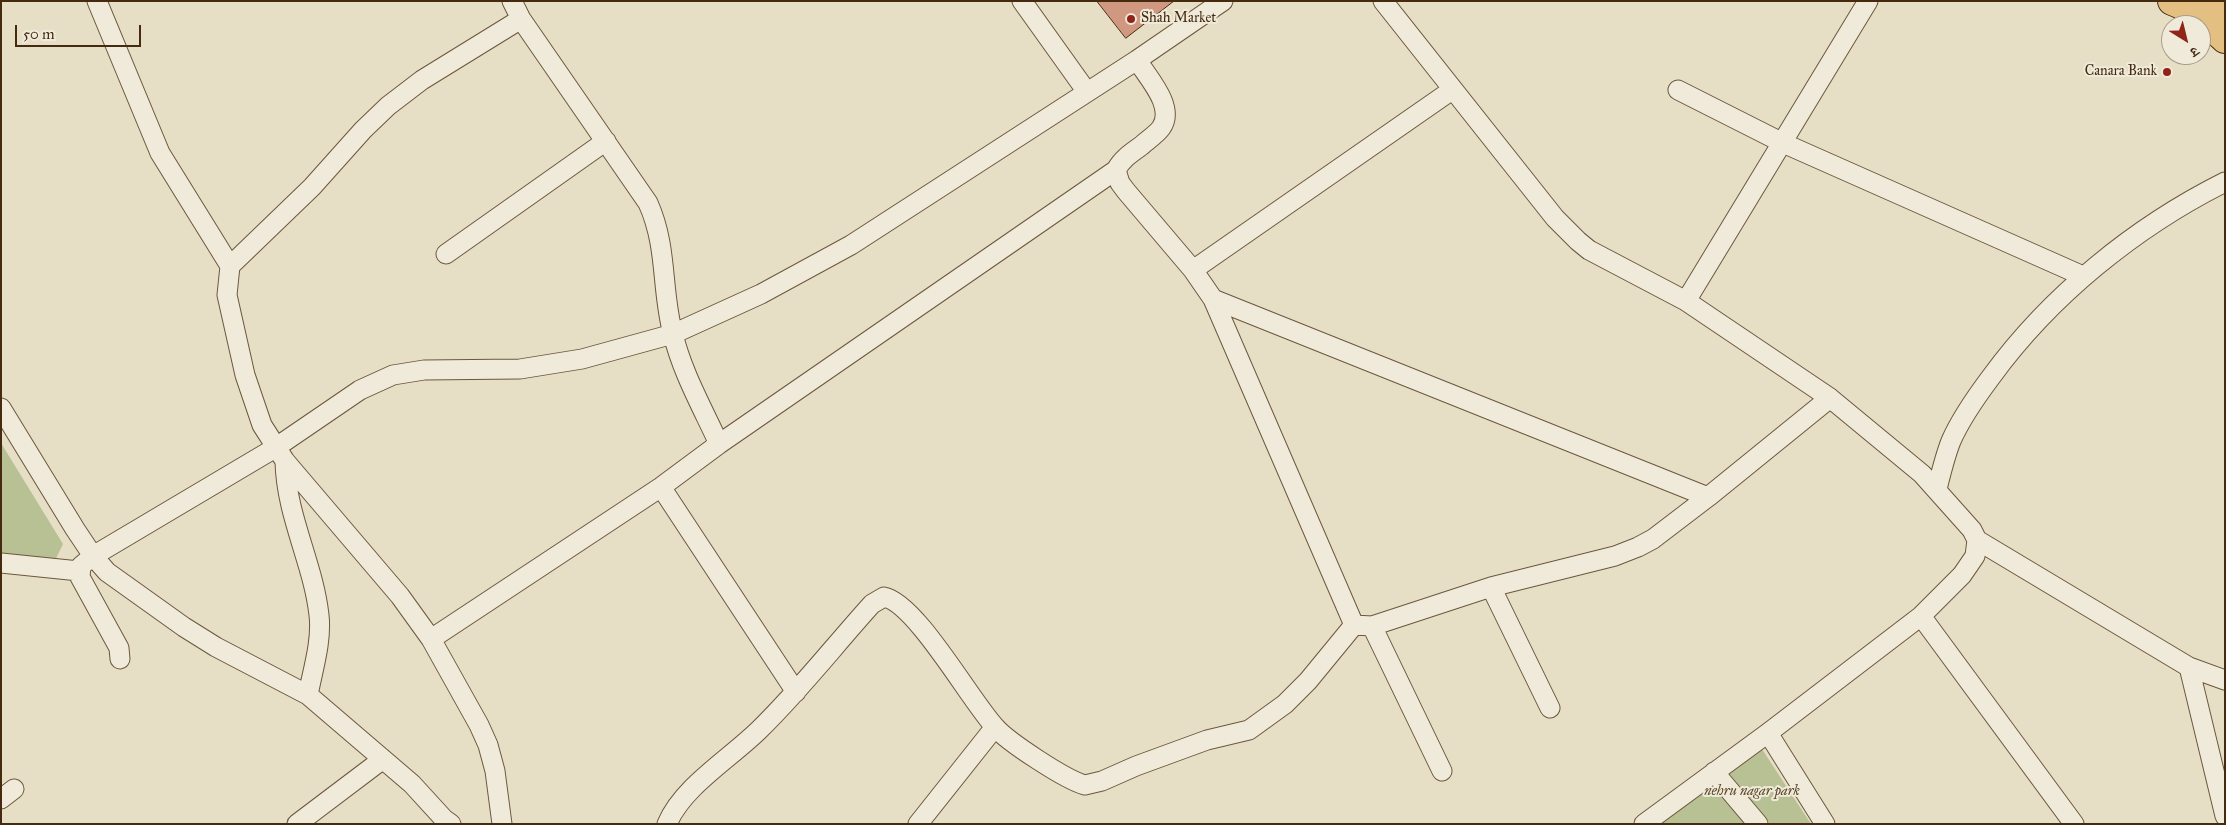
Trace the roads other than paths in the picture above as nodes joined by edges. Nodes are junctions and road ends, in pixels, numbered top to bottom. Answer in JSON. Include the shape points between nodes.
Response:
{"nodes":[{"id":1,"x":97,"y":1,"type":"edge"},
{"id":2,"x":512,"y":1,"type":"edge"},
{"id":3,"x":1022,"y":1,"type":"edge"},
{"id":4,"x":1223,"y":1,"type":"edge"},
{"id":5,"x":1383,"y":1,"type":"edge"},
{"id":6,"x":1868,"y":1,"type":"edge"},
{"id":7,"x":2172,"y":1,"type":"edge"},
{"id":8,"x":2209,"y":1,"type":"edge"},
{"id":9,"x":2225,"y":10,"type":"edge"},
{"id":10,"x":521,"y":20,"type":"junction"},
{"id":11,"x":2225,"y":39,"type":"edge"},
{"id":12,"x":1137,"y":60,"type":"junction"},
{"id":13,"x":1452,"y":90,"type":"junction"},
{"id":14,"x":1678,"y":90,"type":"dead end"},
{"id":15,"x":1087,"y":92,"type":"junction"},
{"id":16,"x":606,"y":141,"type":"junction"},
{"id":17,"x":1783,"y":144,"type":"junction"},
{"id":18,"x":1116,"y":170,"type":"junction"},
{"id":19,"x":2225,"y":182,"type":"edge"},
{"id":20,"x":446,"y":254,"type":"dead end"},
{"id":21,"x":230,"y":266,"type":"junction"},
{"id":22,"x":1193,"y":270,"type":"junction"},
{"id":23,"x":2083,"y":276,"type":"junction"},
{"id":24,"x":1213,"y":300,"type":"junction"},
{"id":25,"x":1686,"y":301,"type":"junction"},
{"id":26,"x":673,"y":334,"type":"junction"},
{"id":27,"x":1830,"y":398,"type":"junction"},
{"id":28,"x":1,"y":408,"type":"edge"},
{"id":29,"x":719,"y":444,"type":"junction"},
{"id":30,"x":280,"y":455,"type":"junction"},
{"id":31,"x":661,"y":487,"type":"junction"},
{"id":32,"x":1937,"y":489,"type":"junction"},
{"id":33,"x":1708,"y":497,"type":"junction"},
{"id":34,"x":1977,"y":540,"type":"junction"},
{"id":35,"x":93,"y":556,"type":"junction"},
{"id":36,"x":1,"y":563,"type":"edge"},
{"id":37,"x":79,"y":571,"type":"junction"},
{"id":38,"x":1491,"y":587,"type":"junction"},
{"id":39,"x":1921,"y":616,"type":"junction"},
{"id":40,"x":1363,"y":626,"type":"junction"},
{"id":41,"x":431,"y":638,"type":"junction"},
{"id":42,"x":120,"y":659,"type":"dead end"},
{"id":43,"x":2189,"y":667,"type":"junction"},
{"id":44,"x":2225,"y":680,"type":"edge"},
{"id":45,"x":796,"y":692,"type":"junction"},
{"id":46,"x":308,"y":695,"type":"junction"},
{"id":47,"x":1550,"y":708,"type":"dead end"},
{"id":48,"x":994,"y":727,"type":"junction"},
{"id":49,"x":1768,"y":733,"type":"junction"},
{"id":50,"x":383,"y":759,"type":"junction"},
{"id":51,"x":1442,"y":772,"type":"dead end"},
{"id":52,"x":1714,"y":772,"type":"junction"},
{"id":53,"x":2225,"y":816,"type":"edge"},
{"id":54,"x":297,"y":824,"type":"edge"},
{"id":55,"x":451,"y":824,"type":"edge"},
{"id":56,"x":502,"y":824,"type":"edge"},
{"id":57,"x":667,"y":824,"type":"edge"},
{"id":58,"x":918,"y":824,"type":"edge"},
{"id":59,"x":1644,"y":824,"type":"edge"},
{"id":60,"x":1758,"y":824,"type":"edge"},
{"id":61,"x":1825,"y":824,"type":"edge"},
{"id":62,"x":2074,"y":824,"type":"edge"}],
"edges":[{"from":1,"to":21,"type":"street","via":[[160,153]]},
{"from":2,"to":10,"type":"street"},
{"from":3,"to":15,"type":"street"},
{"from":4,"to":12,"type":"street"},
{"from":5,"to":13,"type":"street"},
{"from":6,"to":17,"type":"street"},
{"from":7,"to":11,"type":"highway","via":[[2201,16]]},
{"from":8,"to":9,"type":"highway"},
{"from":10,"to":16,"type":"street"},
{"from":10,"to":21,"type":"street","via":[[422,80],[388,106],[312,187]]},
{"from":12,"to":15,"type":"street"},
{"from":12,"to":18,"type":"street","via":[[1166,108],[1165,121],[1157,133],[1121,161]]},
{"from":13,"to":22,"type":"street"},
{"from":13,"to":25,"type":"street","via":[[1555,218],[1578,241],[1589,250]]},
{"from":14,"to":17,"type":"street"},
{"from":15,"to":26,"type":"street","via":[[816,265]]},
{"from":16,"to":20,"type":"street"},
{"from":16,"to":26,"type":"street","via":[[654,216]]},
{"from":17,"to":23,"type":"street"},
{"from":17,"to":25,"type":"street"},
{"from":18,"to":22,"type":"street","via":[[1126,191]]},
{"from":18,"to":29,"type":"street"},
{"from":19,"to":23,"type":"street","via":[[2124,245]]},
{"from":21,"to":30,"type":"street","via":[[227,295],[245,375],[262,425]]},
{"from":22,"to":24,"type":"street"},
{"from":23,"to":32,"type":"street","via":[[2007,354],[1970,405],[1950,442]]},
{"from":24,"to":33,"type":"street"},
{"from":24,"to":40,"type":"street"},
{"from":25,"to":27,"type":"street"},
{"from":26,"to":29,"type":"street"},
{"from":26,"to":30,"type":"street","via":[[544,366],[503,371],[424,370],[393,375],[360,390]]},
{"from":27,"to":32,"type":"street"},
{"from":27,"to":33,"type":"street"},
{"from":28,"to":35,"type":"street"},
{"from":29,"to":31,"type":"street"},
{"from":30,"to":35,"type":"street"},
{"from":30,"to":41,"type":"street","via":[[400,596]]},
{"from":30,"to":46,"type":"street","via":[[288,498],[320,617]]},
{"from":31,"to":41,"type":"street"},
{"from":31,"to":45,"type":"street"},
{"from":32,"to":34,"type":"street"},
{"from":33,"to":38,"type":"street","via":[[1653,539],[1627,552]]},
{"from":34,"to":39,"type":"street","via":[[1975,556],[1962,574]]},
{"from":34,"to":43,"type":"street"},
{"from":35,"to":37,"type":"street"},
{"from":35,"to":46,"type":"street","via":[[107,572],[184,627]]},
{"from":36,"to":37,"type":"street"},
{"from":37,"to":42,"type":"street","via":[[119,648]]},
{"from":38,"to":40,"type":"street"},
{"from":38,"to":47,"type":"street"},
{"from":39,"to":49,"type":"street"},
{"from":39,"to":62,"type":"street"},
{"from":40,"to":48,"type":"street","via":[[1284,704],[1249,730],[1208,740],[1092,784],[1081,783],[1041,760]]},
{"from":40,"to":51,"type":"street"},
{"from":41,"to":56,"type":"street","via":[[488,746]]},
{"from":43,"to":44,"type":"street"},
{"from":43,"to":53,"type":"street"},
{"from":45,"to":48,"type":"street","via":[[872,604],[884,597],[890,598],[923,630]]},
{"from":45,"to":57,"type":"street","via":[[682,800]]},
{"from":46,"to":50,"type":"street"},
{"from":48,"to":58,"type":"street"},
{"from":49,"to":52,"type":"street"},
{"from":49,"to":61,"type":"street"},
{"from":50,"to":54,"type":"street"},
{"from":50,"to":55,"type":"street"},
{"from":52,"to":59,"type":"street"},
{"from":52,"to":60,"type":"street"}]}
